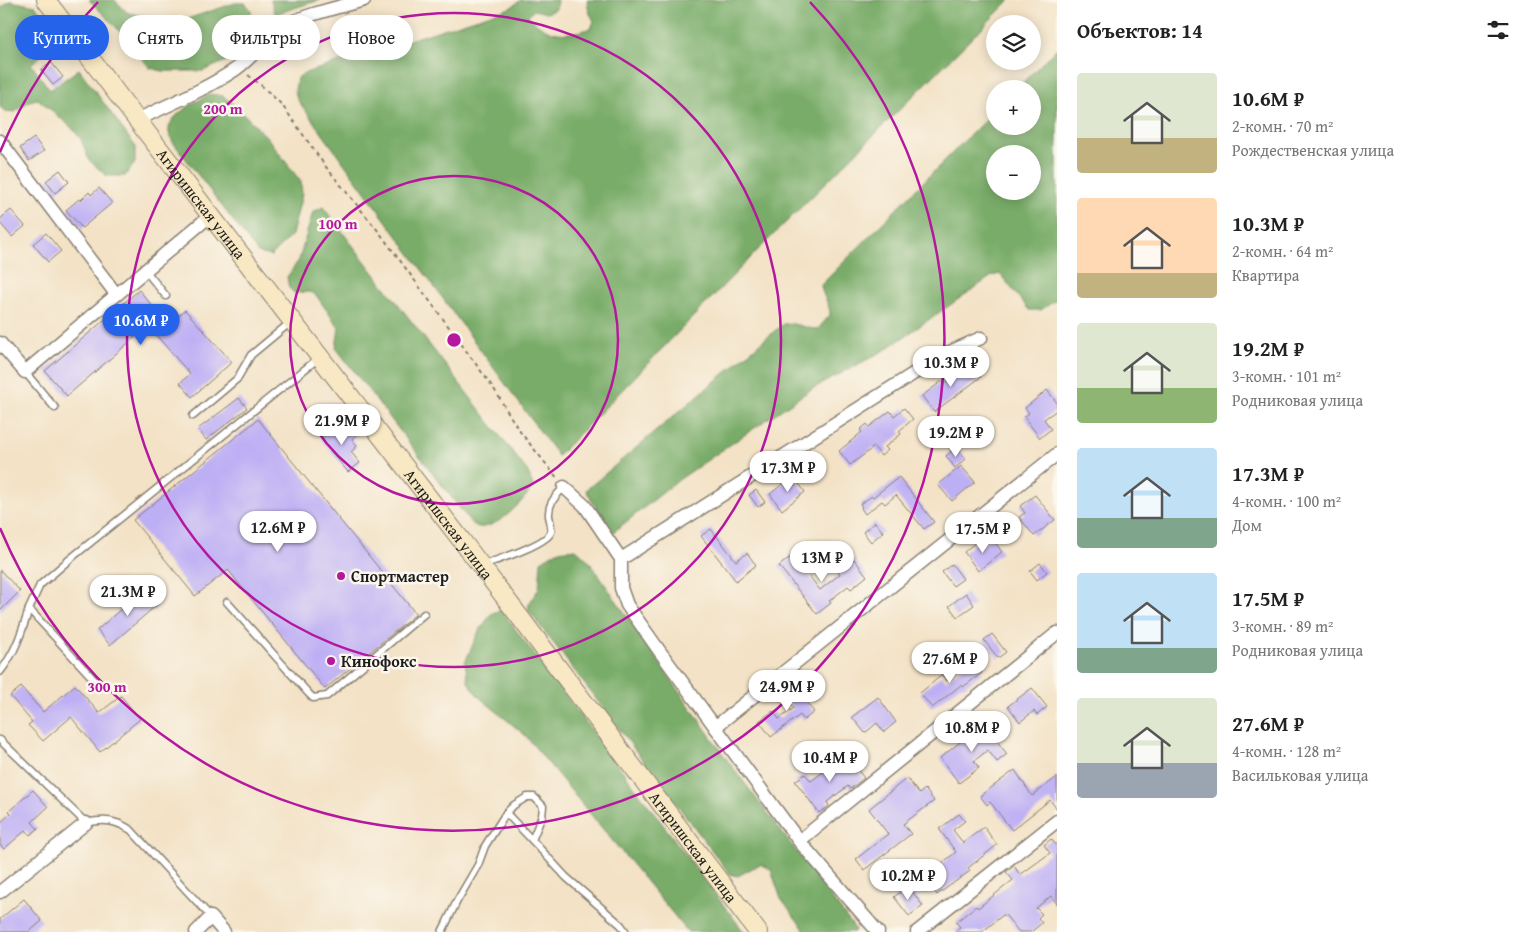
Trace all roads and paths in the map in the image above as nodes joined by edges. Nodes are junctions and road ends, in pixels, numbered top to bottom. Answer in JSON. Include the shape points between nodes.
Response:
{"nodes":[{"id":1,"x":46,"y":0,"type":"edge"},
{"id":2,"x":364,"y":0,"type":"edge"},
{"id":3,"x":237,"y":68,"type":"junction"},
{"id":4,"x":137,"y":120,"type":"junction"},
{"id":5,"x":0,"y":142,"type":"edge"},
{"id":6,"x":210,"y":215,"type":"junction"},
{"id":7,"x":144,"y":270,"type":"junction"},
{"id":8,"x":116,"y":294,"type":"junction"},
{"id":9,"x":166,"y":296,"type":"dead end"},
{"id":10,"x":293,"y":320,"type":"junction"},
{"id":11,"x":980,"y":338,"type":"dead end"},
{"id":12,"x":0,"y":343,"type":"edge"},
{"id":13,"x":321,"y":356,"type":"junction"},
{"id":14,"x":24,"y":372,"type":"junction"},
{"id":15,"x":55,"y":408,"type":"dead end"},
{"id":16,"x":193,"y":416,"type":"dead end"},
{"id":17,"x":1057,"y":454,"type":"edge"},
{"id":18,"x":564,"y":487,"type":"junction"},
{"id":19,"x":620,"y":559,"type":"junction"},
{"id":20,"x":481,"y":566,"type":"junction"},
{"id":21,"x":228,"y":602,"type":"dead end"},
{"id":22,"x":29,"y":609,"type":"junction"},
{"id":23,"x":424,"y":614,"type":"dead end"},
{"id":24,"x":1057,"y":633,"type":"edge"},
{"id":25,"x":0,"y":672,"type":"edge"},
{"id":26,"x":99,"y":685,"type":"dead end"},
{"id":27,"x":715,"y":728,"type":"junction"},
{"id":28,"x":0,"y":740,"type":"edge"},
{"id":29,"x":506,"y":813,"type":"junction"},
{"id":30,"x":1057,"y":821,"type":"edge"},
{"id":31,"x":86,"y":823,"type":"junction"},
{"id":32,"x":532,"y":840,"type":"junction"},
{"id":33,"x":798,"y":841,"type":"junction"},
{"id":34,"x":0,"y":892,"type":"edge"},
{"id":35,"x":211,"y":917,"type":"junction"},
{"id":36,"x":196,"y":932,"type":"edge"},
{"id":37,"x":224,"y":932,"type":"edge"},
{"id":38,"x":442,"y":932,"type":"edge"},
{"id":39,"x":626,"y":932,"type":"edge"},
{"id":40,"x":758,"y":932,"type":"edge"},
{"id":41,"x":878,"y":932,"type":"edge"},
{"id":42,"x":917,"y":932,"type":"edge"}],
"edges":[{"from":1,"to":4,"type":"street","name":"Агиришская улица"},
{"from":2,"to":3,"type":"street","via":[[284,26]]},
{"from":3,"to":4,"type":"street"},
{"from":3,"to":18,"type":"path","via":[[282,105],[446,323],[494,389],[518,429]]},
{"from":4,"to":6,"type":"street","name":"Агиришская улица"},
{"from":5,"to":8,"type":"street"},
{"from":6,"to":7,"type":"street"},
{"from":6,"to":10,"type":"street","name":"Агиришская улица"},
{"from":7,"to":8,"type":"street"},
{"from":7,"to":9,"type":"lane"},
{"from":8,"to":14,"type":"street"},
{"from":10,"to":13,"type":"street","name":"Агиришская улица"},
{"from":10,"to":16,"type":"lane","via":[[251,355],[237,379]]},
{"from":11,"to":19,"type":"street","via":[[943,355]]},
{"from":12,"to":14,"type":"street"},
{"from":13,"to":20,"type":"street","name":"Агиришская улица"},
{"from":13,"to":22,"type":"lane","via":[[40,585]]},
{"from":14,"to":15,"type":"lane"},
{"from":17,"to":27,"type":"street"},
{"from":18,"to":19,"type":"street","via":[[585,506]]},
{"from":18,"to":20,"type":"lane","via":[[550,504],[551,528],[547,537]]},
{"from":19,"to":27,"type":"street","via":[[621,588],[627,605]]},
{"from":20,"to":40,"type":"street","name":"Агиришская улица"},
{"from":21,"to":23,"type":"lane","via":[[313,698],[327,696]]},
{"from":22,"to":25,"type":"lane","via":[[18,644]]},
{"from":22,"to":26,"type":"lane"},
{"from":24,"to":33,"type":"street"},
{"from":27,"to":33,"type":"street"},
{"from":28,"to":31,"type":"lane"},
{"from":29,"to":32,"type":"lane"},
{"from":29,"to":32,"type":"lane","via":[[527,797],[534,797],[540,802],[542,816]]},
{"from":29,"to":38,"type":"lane","via":[[485,846]]},
{"from":30,"to":42,"type":"street"},
{"from":31,"to":34,"type":"street"},
{"from":31,"to":35,"type":"lane","via":[[108,820],[131,830]]},
{"from":32,"to":39,"type":"lane","via":[[566,877]]},
{"from":33,"to":41,"type":"street"},
{"from":35,"to":36,"type":"street"},
{"from":35,"to":37,"type":"street"}]}
